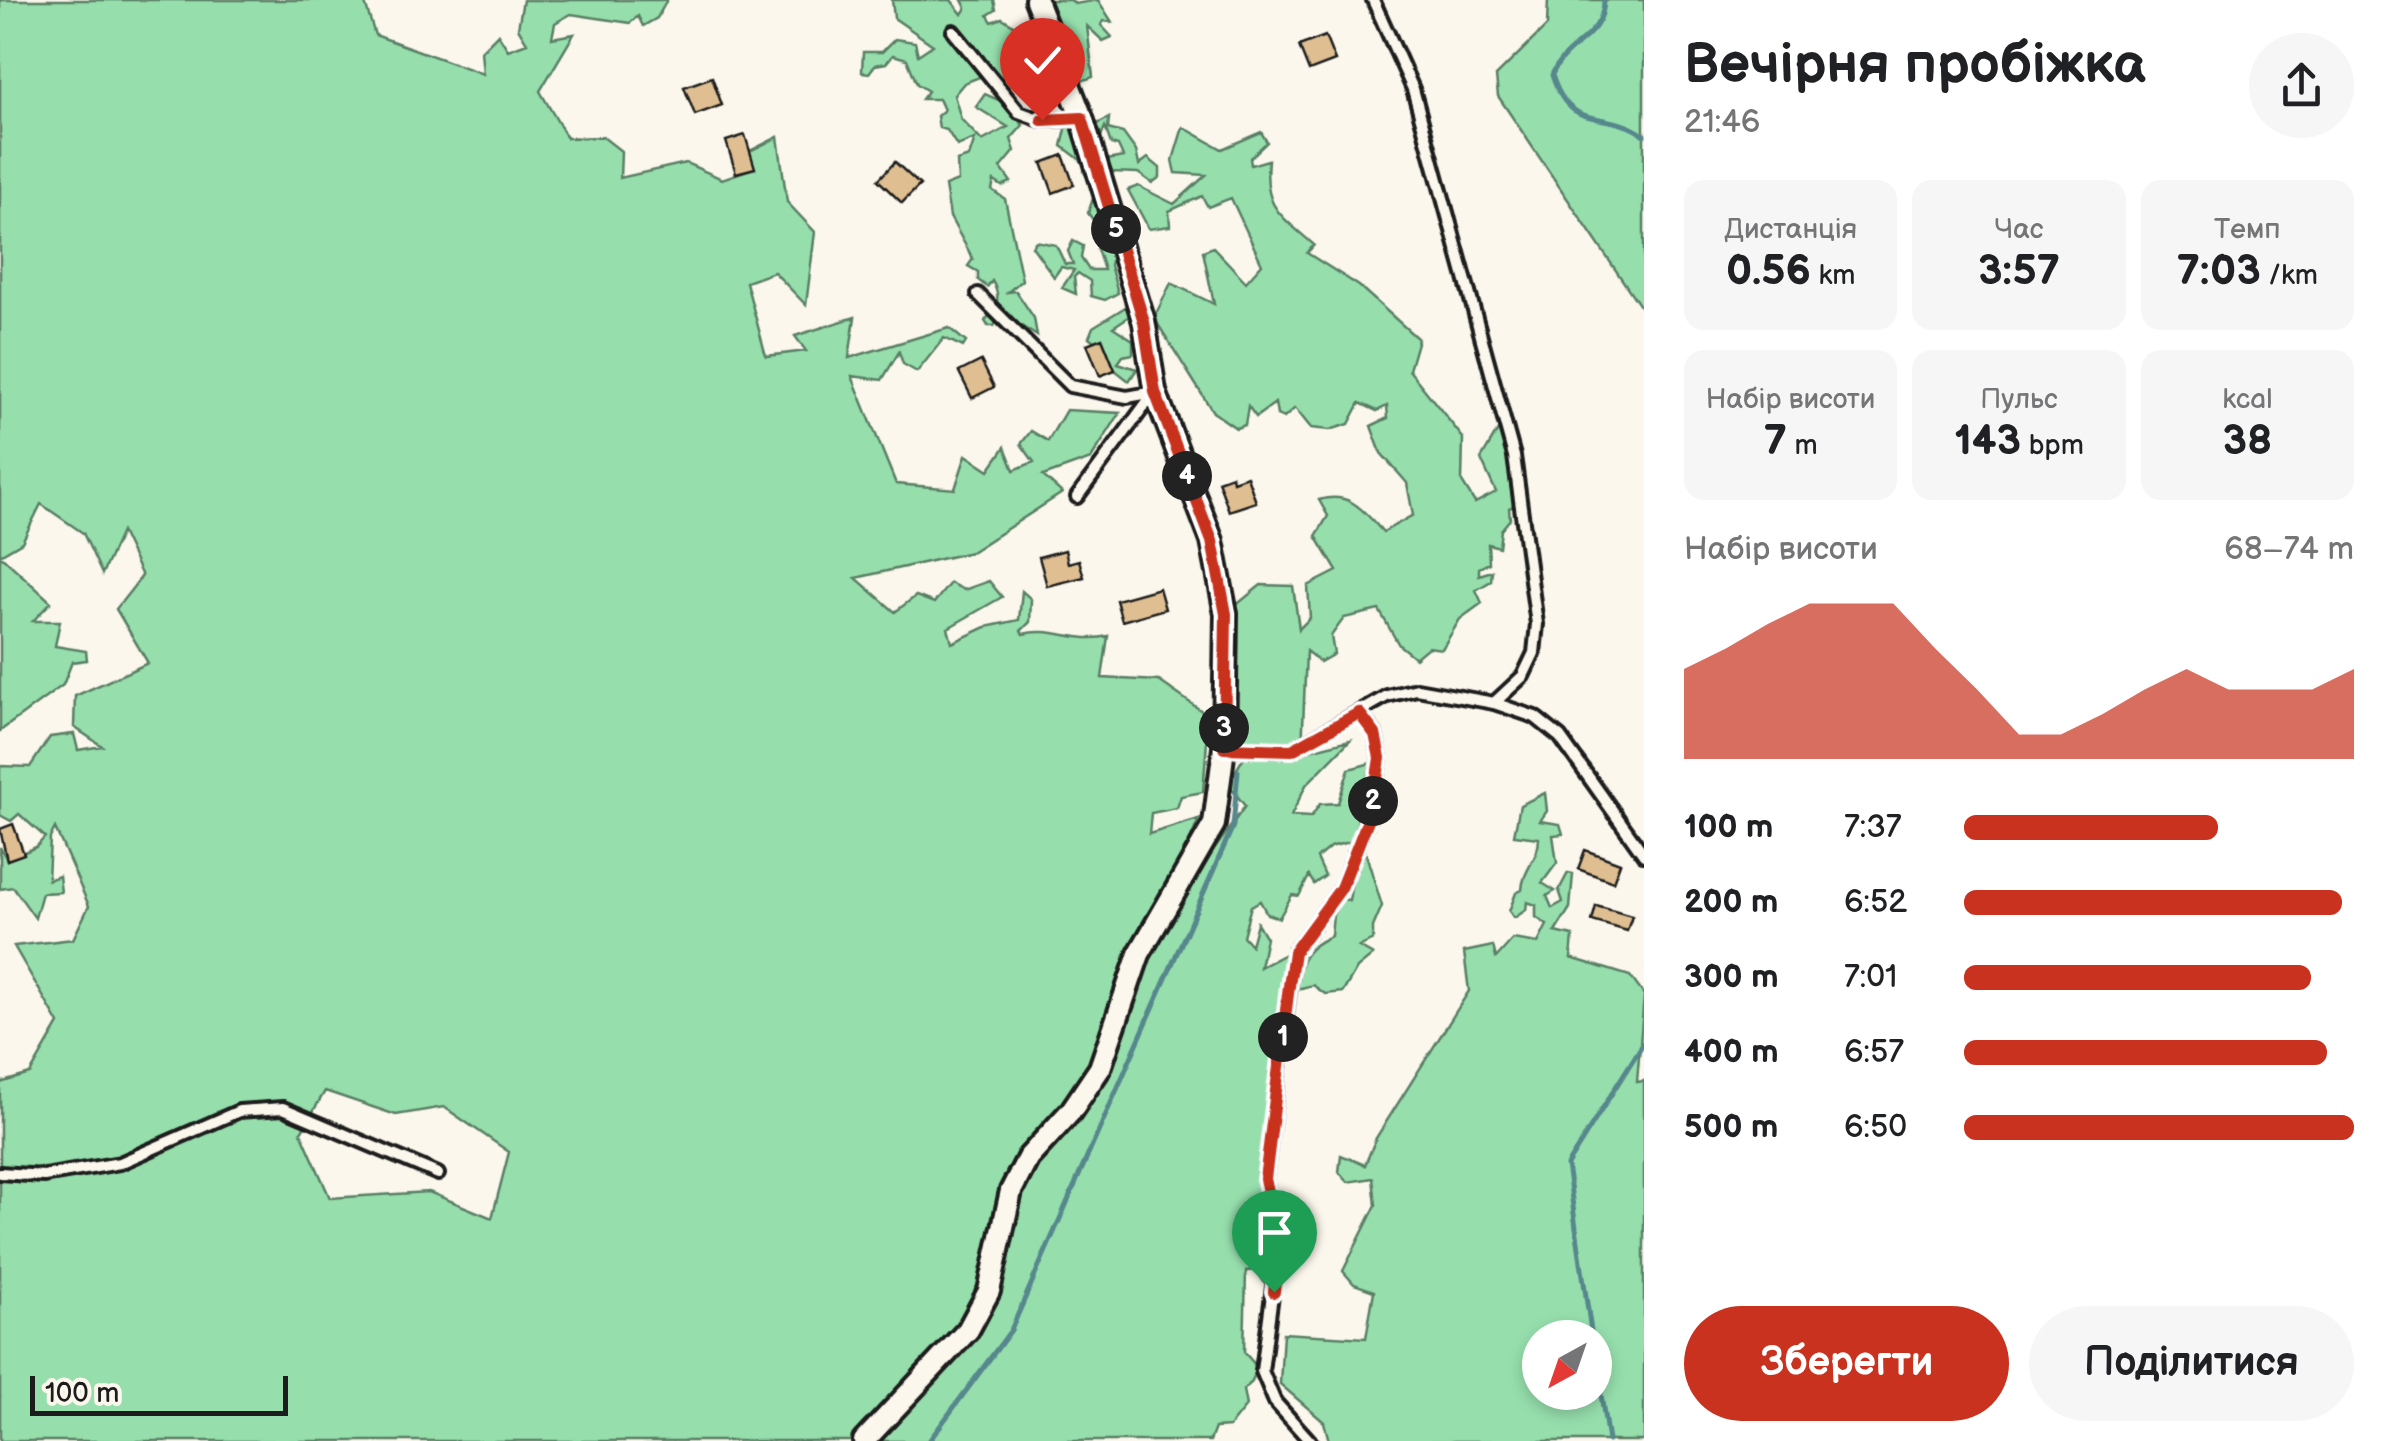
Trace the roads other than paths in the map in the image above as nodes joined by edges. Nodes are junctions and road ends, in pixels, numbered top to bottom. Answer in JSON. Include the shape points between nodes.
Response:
{"nodes":[{"id":1,"x":1036,"y":0,"type":"edge"},
{"id":2,"x":1373,"y":0,"type":"edge"},
{"id":3,"x":953,"y":31,"type":"dead end"},
{"id":4,"x":1082,"y":118,"type":"junction"},
{"id":5,"x":978,"y":294,"type":"dead end"},
{"id":6,"x":1155,"y":392,"type":"junction"},
{"id":7,"x":1077,"y":497,"type":"dead end"},
{"id":8,"x":1494,"y":703,"type":"junction"},
{"id":9,"x":1359,"y":713,"type":"junction"},
{"id":10,"x":1224,"y":748,"type":"junction"},
{"id":11,"x":1644,"y":855,"type":"edge"},
{"id":12,"x":0,"y":1173,"type":"edge"},
{"id":13,"x":438,"y":1174,"type":"dead end"},
{"id":14,"x":864,"y":1441,"type":"edge"},
{"id":15,"x":1310,"y":1441,"type":"edge"}],
"edges":[{"from":1,"to":4,"type":"street"},
{"from":2,"to":8,"type":"lane","via":[[1413,89],[1514,456],[1534,653],[1523,676]]},
{"from":3,"to":4,"type":"lane","via":[[1019,112],[1042,120]]},
{"from":4,"to":6,"type":"street","via":[[1144,322]]},
{"from":5,"to":6,"type":"lane","via":[[1070,386],[1127,397]]},
{"from":6,"to":7,"type":"lane"},
{"from":6,"to":10,"type":"street","via":[[1212,541],[1226,614]]},
{"from":8,"to":9,"type":"lane","via":[[1417,689]]},
{"from":8,"to":11,"type":"lane","via":[[1535,717],[1560,736]]},
{"from":9,"to":10,"type":"lane","via":[[1292,750]]},
{"from":9,"to":15,"type":"lane","via":[[1375,734],[1380,758],[1372,810],[1341,888],[1294,952],[1265,1179],[1280,1241],[1262,1371],[1275,1402]]},
{"from":10,"to":14,"type":"street","via":[[1214,824],[1139,954],[1100,1068],[1028,1158],[1011,1191],[989,1291],[968,1330]]},
{"from":12,"to":13,"type":"lane","via":[[44,1176],[120,1162],[239,1110],[282,1108]]}]}
